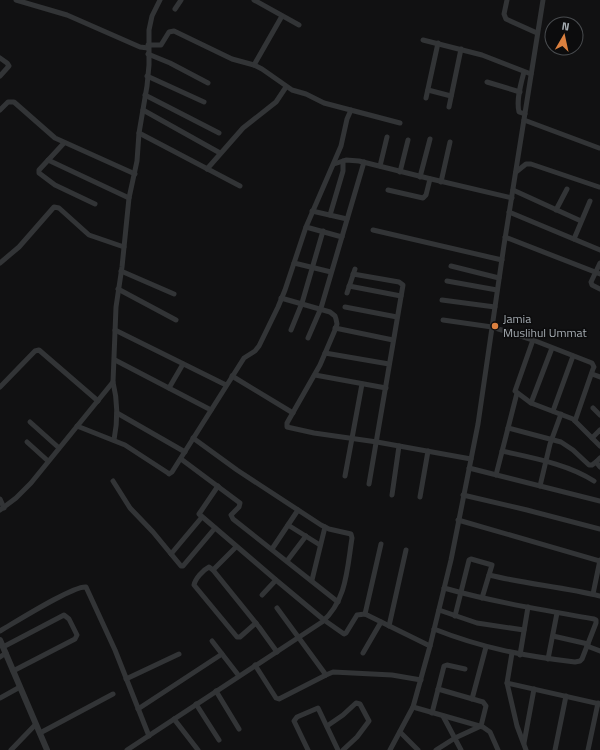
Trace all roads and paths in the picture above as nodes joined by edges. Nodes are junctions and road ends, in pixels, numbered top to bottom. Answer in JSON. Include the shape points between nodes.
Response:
{"nodes":[{"id":1,"x":16,"y":0,"type":"edge"},
{"id":2,"x":160,"y":0,"type":"edge"},
{"id":3,"x":181,"y":0,"type":"edge"},
{"id":4,"x":254,"y":0,"type":"edge"},
{"id":5,"x":507,"y":0,"type":"edge"},
{"id":6,"x":543,"y":0,"type":"edge"},
{"id":7,"x":175,"y":9,"type":"dead end"},
{"id":8,"x":282,"y":16,"type":"junction"},
{"id":9,"x":299,"y":25,"type":"dead end"},
{"id":10,"x":538,"y":33,"type":"junction"},
{"id":11,"x":423,"y":40,"type":"dead end"},
{"id":12,"x":438,"y":43,"type":"junction"},
{"id":13,"x":148,"y":49,"type":"junction"},
{"id":14,"x":461,"y":49,"type":"junction"},
{"id":15,"x":1,"y":59,"type":"edge"},
{"id":16,"x":254,"y":65,"type":"junction"},
{"id":17,"x":524,"y":72,"type":"junction"},
{"id":18,"x":531,"y":74,"type":"junction"},
{"id":19,"x":0,"y":76,"type":"edge"},
{"id":20,"x":147,"y":76,"type":"junction"},
{"id":21,"x":487,"y":82,"type":"dead end"},
{"id":22,"x":208,"y":83,"type":"dead end"},
{"id":23,"x":286,"y":87,"type":"junction"},
{"id":24,"x":428,"y":90,"type":"junction"},
{"id":25,"x":520,"y":92,"type":"junction"},
{"id":26,"x":145,"y":95,"type":"junction"},
{"id":27,"x":451,"y":96,"type":"junction"},
{"id":28,"x":426,"y":98,"type":"dead end"},
{"id":29,"x":204,"y":102,"type":"dead end"},
{"id":30,"x":448,"y":107,"type":"dead end"},
{"id":31,"x":0,"y":110,"type":"edge"},
{"id":32,"x":143,"y":110,"type":"junction"},
{"id":33,"x":351,"y":110,"type":"junction"},
{"id":34,"x":525,"y":114,"type":"junction"},
{"id":35,"x":524,"y":120,"type":"junction"},
{"id":36,"x":400,"y":123,"type":"dead end"},
{"id":37,"x":139,"y":133,"type":"junction"},
{"id":38,"x":219,"y":133,"type":"dead end"},
{"id":39,"x":387,"y":137,"type":"dead end"},
{"id":40,"x":430,"y":139,"type":"dead end"},
{"id":41,"x":408,"y":140,"type":"dead end"},
{"id":42,"x":450,"y":142,"type":"dead end"},
{"id":43,"x":64,"y":143,"type":"junction"},
{"id":44,"x":599,"y":148,"type":"edge"},
{"id":45,"x":220,"y":154,"type":"junction"},
{"id":46,"x":48,"y":160,"type":"junction"},
{"id":47,"x":343,"y":161,"type":"junction"},
{"id":48,"x":364,"y":162,"type":"junction"},
{"id":49,"x":334,"y":164,"type":"junction"},
{"id":50,"x":380,"y":166,"type":"junction"},
{"id":51,"x":207,"y":169,"type":"junction"},
{"id":52,"x":400,"y":172,"type":"junction"},
{"id":53,"x":516,"y":172,"type":"junction"},
{"id":54,"x":135,"y":174,"type":"junction"},
{"id":55,"x":420,"y":177,"type":"junction"},
{"id":56,"x":430,"y":179,"type":"junction"},
{"id":57,"x":441,"y":182,"type":"junction"},
{"id":58,"x":240,"y":186,"type":"dead end"},
{"id":59,"x":599,"y":187,"type":"edge"},
{"id":60,"x":567,"y":189,"type":"dead end"},
{"id":61,"x":388,"y":190,"type":"dead end"},
{"id":62,"x":513,"y":190,"type":"junction"},
{"id":63,"x":129,"y":198,"type":"junction"},
{"id":64,"x":512,"y":198,"type":"junction"},
{"id":65,"x":590,"y":201,"type":"dead end"},
{"id":66,"x":95,"y":204,"type":"dead end"},
{"id":67,"x":556,"y":210,"type":"junction"},
{"id":68,"x":312,"y":211,"type":"junction"},
{"id":69,"x":510,"y":212,"type":"junction"},
{"id":70,"x":330,"y":215,"type":"junction"},
{"id":71,"x":347,"y":219,"type":"junction"},
{"id":72,"x":582,"y":221,"type":"junction"},
{"id":73,"x":306,"y":226,"type":"junction"},
{"id":74,"x":373,"y":230,"type":"dead end"},
{"id":75,"x":323,"y":231,"type":"junction"},
{"id":76,"x":342,"y":237,"type":"junction"},
{"id":77,"x":505,"y":237,"type":"junction"},
{"id":78,"x":574,"y":240,"type":"junction"},
{"id":79,"x":124,"y":247,"type":"junction"},
{"id":80,"x":600,"y":250,"type":"edge"},
{"id":81,"x":502,"y":260,"type":"junction"},
{"id":82,"x":0,"y":263,"type":"edge"},
{"id":83,"x":294,"y":263,"type":"junction"},
{"id":84,"x":600,"y":263,"type":"edge"},
{"id":85,"x":451,"y":266,"type":"dead end"},
{"id":86,"x":313,"y":267,"type":"junction"},
{"id":87,"x":121,"y":271,"type":"junction"},
{"id":88,"x":331,"y":272,"type":"junction"},
{"id":89,"x":598,"y":273,"type":"edge"},
{"id":90,"x":499,"y":278,"type":"junction"},
{"id":91,"x":447,"y":281,"type":"dead end"},
{"id":92,"x":349,"y":286,"type":"junction"},
{"id":93,"x":118,"y":289,"type":"junction"},
{"id":94,"x":600,"y":289,"type":"edge"},
{"id":95,"x":497,"y":290,"type":"junction"},
{"id":96,"x":347,"y":293,"type":"dead end"},
{"id":97,"x":174,"y":294,"type":"dead end"},
{"id":98,"x":401,"y":296,"type":"junction"},
{"id":99,"x":281,"y":298,"type":"junction"},
{"id":100,"x":442,"y":300,"type":"dead end"},
{"id":101,"x":302,"y":303,"type":"junction"},
{"id":102,"x":345,"y":307,"type":"dead end"},
{"id":103,"x":495,"y":307,"type":"junction"},
{"id":104,"x":321,"y":308,"type":"junction"},
{"id":105,"x":397,"y":317,"type":"junction"},
{"id":106,"x":176,"y":320,"type":"dead end"},
{"id":107,"x":443,"y":320,"type":"dead end"},
{"id":108,"x":492,"y":327,"type":"junction"},
{"id":109,"x":335,"y":328,"type":"junction"},
{"id":110,"x":115,"y":330,"type":"junction"},
{"id":111,"x":291,"y":330,"type":"dead end"},
{"id":112,"x":308,"y":338,"type":"dead end"},
{"id":113,"x":393,"y":340,"type":"junction"},
{"id":114,"x":533,"y":340,"type":"junction"},
{"id":115,"x":552,"y":348,"type":"junction"},
{"id":116,"x":325,"y":353,"type":"junction"},
{"id":117,"x":573,"y":356,"type":"junction"},
{"id":118,"x":115,"y":360,"type":"junction"},
{"id":119,"x":183,"y":364,"type":"junction"},
{"id":120,"x":390,"y":364,"type":"junction"},
{"id":121,"x":592,"y":374,"type":"junction"},
{"id":122,"x":315,"y":375,"type":"junction"},
{"id":123,"x":232,"y":376,"type":"junction"},
{"id":124,"x":600,"y":377,"type":"edge"},
{"id":125,"x":113,"y":382,"type":"junction"},
{"id":126,"x":362,"y":384,"type":"junction"},
{"id":127,"x":226,"y":385,"type":"junction"},
{"id":128,"x":0,"y":386,"type":"edge"},
{"id":129,"x":169,"y":388,"type":"junction"},
{"id":130,"x":386,"y":388,"type":"junction"},
{"id":131,"x":517,"y":393,"type":"junction"},
{"id":132,"x":98,"y":401,"type":"junction"},
{"id":133,"x":531,"y":403,"type":"junction"},
{"id":134,"x":593,"y":408,"type":"dead end"},
{"id":135,"x":211,"y":410,"type":"junction"},
{"id":136,"x":553,"y":411,"type":"junction"},
{"id":137,"x":117,"y":413,"type":"junction"},
{"id":138,"x":293,"y":413,"type":"junction"},
{"id":139,"x":561,"y":414,"type":"junction"},
{"id":140,"x":600,"y":415,"type":"edge"},
{"id":141,"x":575,"y":421,"type":"junction"},
{"id":142,"x":30,"y":422,"type":"dead end"},
{"id":143,"x":77,"y":426,"type":"junction"},
{"id":144,"x":508,"y":428,"type":"junction"},
{"id":145,"x":600,"y":430,"type":"edge"},
{"id":146,"x":194,"y":438,"type":"junction"},
{"id":147,"x":592,"y":438,"type":"junction"},
{"id":148,"x":352,"y":439,"type":"junction"},
{"id":149,"x":552,"y":439,"type":"junction"},
{"id":150,"x":114,"y":440,"type":"junction"},
{"id":151,"x":27,"y":442,"type":"dead end"},
{"id":152,"x":377,"y":442,"type":"junction"},
{"id":153,"x":399,"y":446,"type":"junction"},
{"id":154,"x":600,"y":446,"type":"edge"},
{"id":155,"x":59,"y":448,"type":"junction"},
{"id":156,"x":428,"y":451,"type":"junction"},
{"id":157,"x":502,"y":451,"type":"junction"},
{"id":158,"x":185,"y":452,"type":"junction"},
{"id":159,"x":181,"y":459,"type":"junction"},
{"id":160,"x":471,"y":459,"type":"junction"},
{"id":161,"x":598,"y":460,"type":"edge"},
{"id":162,"x":48,"y":461,"type":"junction"},
{"id":163,"x":546,"y":462,"type":"junction"},
{"id":164,"x":600,"y":467,"type":"edge"},
{"id":165,"x":469,"y":468,"type":"junction"},
{"id":166,"x":496,"y":475,"type":"junction"},
{"id":167,"x":345,"y":476,"type":"dead end"},
{"id":168,"x":112,"y":481,"type":"dead end"},
{"id":169,"x":594,"y":481,"type":"dead end"},
{"id":170,"x":369,"y":484,"type":"dead end"},
{"id":171,"x":218,"y":486,"type":"junction"},
{"id":172,"x":540,"y":486,"type":"junction"},
{"id":173,"x":392,"y":495,"type":"dead end"},
{"id":174,"x":463,"y":495,"type":"junction"},
{"id":175,"x":420,"y":497,"type":"dead end"},
{"id":176,"x":0,"y":499,"type":"edge"},
{"id":177,"x":600,"y":501,"type":"edge"},
{"id":178,"x":2,"y":509,"type":"edge"},
{"id":179,"x":298,"y":510,"type":"junction"},
{"id":180,"x":202,"y":517,"type":"junction"},
{"id":181,"x":458,"y":520,"type":"junction"},
{"id":182,"x":288,"y":525,"type":"junction"},
{"id":183,"x":325,"y":527,"type":"junction"},
{"id":184,"x":215,"y":528,"type":"junction"},
{"id":185,"x":600,"y":529,"type":"edge"},
{"id":186,"x":306,"y":536,"type":"junction"},
{"id":187,"x":381,"y":544,"type":"dead end"},
{"id":188,"x":320,"y":545,"type":"junction"},
{"id":189,"x":236,"y":547,"type":"junction"},
{"id":190,"x":272,"y":549,"type":"junction"},
{"id":191,"x":406,"y":550,"type":"dead end"},
{"id":192,"x":171,"y":554,"type":"junction"},
{"id":193,"x":287,"y":561,"type":"junction"},
{"id":194,"x":600,"y":561,"type":"edge"},
{"id":195,"x":213,"y":570,"type":"junction"},
{"id":196,"x":489,"y":575,"type":"junction"},
{"id":197,"x":276,"y":580,"type":"junction"},
{"id":198,"x":312,"y":580,"type":"junction"},
{"id":199,"x":444,"y":588,"type":"junction"},
{"id":200,"x":461,"y":593,"type":"junction"},
{"id":201,"x":593,"y":594,"type":"junction"},
{"id":202,"x":262,"y":595,"type":"dead end"},
{"id":203,"x":600,"y":596,"type":"edge"},
{"id":204,"x":482,"y":598,"type":"junction"},
{"id":205,"x":338,"y":602,"type":"junction"},
{"id":206,"x":528,"y":607,"type":"junction"},
{"id":207,"x":277,"y":608,"type":"dead end"},
{"id":208,"x":439,"y":610,"type":"junction"},
{"id":209,"x":558,"y":612,"type":"junction"},
{"id":210,"x":365,"y":614,"type":"junction"},
{"id":211,"x":455,"y":616,"type":"junction"},
{"id":212,"x":324,"y":620,"type":"junction"},
{"id":213,"x":381,"y":622,"type":"junction"},
{"id":214,"x":256,"y":623,"type":"junction"},
{"id":215,"x":389,"y":626,"type":"junction"},
{"id":216,"x":434,"y":629,"type":"junction"},
{"id":217,"x":524,"y":630,"type":"junction"},
{"id":218,"x":0,"y":631,"type":"edge"},
{"id":219,"x":553,"y":636,"type":"junction"},
{"id":220,"x":299,"y":637,"type":"junction"},
{"id":221,"x":0,"y":640,"type":"edge"},
{"id":222,"x":212,"y":641,"type":"dead end"},
{"id":223,"x":587,"y":645,"type":"junction"},
{"id":224,"x":430,"y":646,"type":"junction"},
{"id":225,"x":486,"y":647,"type":"junction"},
{"id":226,"x":600,"y":651,"type":"edge"},
{"id":227,"x":3,"y":652,"type":"edge"},
{"id":228,"x":277,"y":652,"type":"junction"},
{"id":229,"x":364,"y":653,"type":"dead end"},
{"id":230,"x":512,"y":653,"type":"junction"},
{"id":231,"x":179,"y":654,"type":"dead end"},
{"id":232,"x":222,"y":654,"type":"junction"},
{"id":233,"x":520,"y":655,"type":"junction"},
{"id":234,"x":548,"y":659,"type":"junction"},
{"id":235,"x":255,"y":665,"type":"junction"},
{"id":236,"x":465,"y":670,"type":"dead end"},
{"id":237,"x":13,"y":671,"type":"junction"},
{"id":238,"x":326,"y":675,"type":"junction"},
{"id":239,"x":239,"y":676,"type":"junction"},
{"id":240,"x":126,"y":678,"type":"junction"},
{"id":241,"x":421,"y":680,"type":"junction"},
{"id":242,"x":507,"y":683,"type":"junction"},
{"id":243,"x":20,"y":687,"type":"junction"},
{"id":244,"x":438,"y":689,"type":"junction"},
{"id":245,"x":534,"y":689,"type":"junction"},
{"id":246,"x":216,"y":691,"type":"junction"},
{"id":247,"x":114,"y":694,"type":"dead end"},
{"id":248,"x":566,"y":696,"type":"junction"},
{"id":249,"x":0,"y":698,"type":"edge"},
{"id":250,"x":472,"y":699,"type":"junction"},
{"id":251,"x":196,"y":704,"type":"junction"},
{"id":252,"x":599,"y":704,"type":"edge"},
{"id":253,"x":413,"y":708,"type":"junction"},
{"id":254,"x":138,"y":709,"type":"junction"},
{"id":255,"x":432,"y":713,"type":"junction"},
{"id":256,"x":443,"y":716,"type":"junction"},
{"id":257,"x":174,"y":719,"type":"junction"},
{"id":258,"x":36,"y":724,"type":"junction"},
{"id":259,"x":327,"y":726,"type":"junction"},
{"id":260,"x":481,"y":726,"type":"junction"},
{"id":261,"x":238,"y":729,"type":"dead end"},
{"id":262,"x":400,"y":732,"type":"junction"},
{"id":263,"x":40,"y":733,"type":"junction"},
{"id":264,"x":148,"y":736,"type":"junction"},
{"id":265,"x":455,"y":738,"type":"junction"},
{"id":266,"x":219,"y":740,"type":"dead end"},
{"id":267,"x":524,"y":744,"type":"junction"},
{"id":268,"x":11,"y":750,"type":"edge"},
{"id":269,"x":47,"y":750,"type":"edge"},
{"id":270,"x":127,"y":750,"type":"edge"},
{"id":271,"x":198,"y":750,"type":"edge"},
{"id":272,"x":308,"y":750,"type":"edge"},
{"id":273,"x":338,"y":750,"type":"edge"},
{"id":274,"x":343,"y":750,"type":"edge"},
{"id":275,"x":390,"y":750,"type":"edge"},
{"id":276,"x":418,"y":750,"type":"edge"},
{"id":277,"x":436,"y":750,"type":"edge"},
{"id":278,"x":461,"y":750,"type":"edge"},
{"id":279,"x":498,"y":750,"type":"edge"},
{"id":280,"x":526,"y":750,"type":"edge"},
{"id":281,"x":555,"y":750,"type":"edge"},
{"id":282,"x":588,"y":750,"type":"edge"}],
"edges":[{"from":1,"to":13,"type":"street","via":[[67,14]]},
{"from":2,"to":13,"type":"street","via":[[152,16]]},
{"from":3,"to":7,"type":"street"},
{"from":4,"to":8,"type":"street"},
{"from":5,"to":10,"type":"street","via":[[504,14],[506,19]]},
{"from":6,"to":10,"type":"street"},
{"from":8,"to":9,"type":"street"},
{"from":8,"to":16,"type":"street"},
{"from":10,"to":18,"type":"street"},
{"from":11,"to":12,"type":"street"},
{"from":12,"to":14,"type":"street"},
{"from":12,"to":24,"type":"street"},
{"from":13,"to":16,"type":"street","via":[[161,45],[171,31],[232,59]]},
{"from":13,"to":20,"type":"street"},
{"from":13,"to":22,"type":"street"},
{"from":14,"to":17,"type":"street"},
{"from":14,"to":27,"type":"street"},
{"from":15,"to":19,"type":"street","via":[[8,66]]},
{"from":16,"to":23,"type":"street"},
{"from":17,"to":18,"type":"street"},
{"from":17,"to":25,"type":"street"},
{"from":18,"to":34,"type":"street"},
{"from":20,"to":26,"type":"street"},
{"from":20,"to":29,"type":"street"},
{"from":21,"to":25,"type":"street"},
{"from":23,"to":33,"type":"street","via":[[324,103]]},
{"from":23,"to":45,"type":"street","via":[[271,107],[243,128]]},
{"from":24,"to":27,"type":"street"},
{"from":24,"to":28,"type":"street"},
{"from":25,"to":34,"type":"street","via":[[519,110]]},
{"from":26,"to":32,"type":"street"},
{"from":26,"to":38,"type":"street"},
{"from":27,"to":30,"type":"street"},
{"from":31,"to":43,"type":"street","via":[[8,102],[14,102]]},
{"from":32,"to":37,"type":"street"},
{"from":32,"to":45,"type":"street"},
{"from":33,"to":36,"type":"street"},
{"from":33,"to":49,"type":"street"},
{"from":34,"to":35,"type":"street"},
{"from":35,"to":44,"type":"street"},
{"from":35,"to":53,"type":"street"},
{"from":37,"to":51,"type":"street"},
{"from":37,"to":54,"type":"street"},
{"from":39,"to":50,"type":"street"},
{"from":40,"to":55,"type":"street"},
{"from":41,"to":52,"type":"street"},
{"from":42,"to":57,"type":"street"},
{"from":43,"to":46,"type":"street"},
{"from":43,"to":54,"type":"street"},
{"from":45,"to":51,"type":"street"},
{"from":46,"to":63,"type":"street"},
{"from":46,"to":66,"type":"street","via":[[39,173],[55,185]]},
{"from":47,"to":48,"type":"street"},
{"from":47,"to":49,"type":"street"},
{"from":47,"to":70,"type":"street","via":[[343,172]]},
{"from":48,"to":50,"type":"street"},
{"from":48,"to":71,"type":"street"},
{"from":49,"to":68,"type":"street"},
{"from":50,"to":52,"type":"street"},
{"from":51,"to":58,"type":"street"},
{"from":52,"to":55,"type":"street"},
{"from":53,"to":59,"type":"street","via":[[526,164],[531,164]]},
{"from":53,"to":62,"type":"street"},
{"from":54,"to":63,"type":"street"},
{"from":55,"to":56,"type":"street"},
{"from":56,"to":57,"type":"street"},
{"from":56,"to":61,"type":"street","via":[[423,198]]},
{"from":57,"to":64,"type":"street"},
{"from":60,"to":67,"type":"street"},
{"from":62,"to":64,"type":"street"},
{"from":62,"to":67,"type":"street"},
{"from":63,"to":79,"type":"street"},
{"from":64,"to":69,"type":"street"},
{"from":65,"to":72,"type":"street"},
{"from":67,"to":72,"type":"street"},
{"from":68,"to":70,"type":"street"},
{"from":68,"to":73,"type":"street"},
{"from":69,"to":77,"type":"street"},
{"from":69,"to":78,"type":"street"},
{"from":70,"to":71,"type":"street"},
{"from":71,"to":76,"type":"street"},
{"from":72,"to":78,"type":"street"},
{"from":73,"to":75,"type":"street"},
{"from":73,"to":83,"type":"street"},
{"from":74,"to":81,"type":"street"},
{"from":75,"to":76,"type":"street"},
{"from":75,"to":86,"type":"street"},
{"from":76,"to":88,"type":"street"},
{"from":77,"to":81,"type":"street"},
{"from":77,"to":89,"type":"street"},
{"from":78,"to":80,"type":"street"},
{"from":79,"to":82,"type":"street","via":[[89,235],[59,208],[54,207],[19,247]]},
{"from":79,"to":87,"type":"street"},
{"from":81,"to":90,"type":"street"},
{"from":83,"to":86,"type":"street"},
{"from":83,"to":99,"type":"street"},
{"from":84,"to":89,"type":"street"},
{"from":85,"to":90,"type":"street"},
{"from":86,"to":88,"type":"street"},
{"from":86,"to":101,"type":"street"},
{"from":87,"to":93,"type":"street"},
{"from":87,"to":97,"type":"street"},
{"from":88,"to":104,"type":"street"},
{"from":89,"to":94,"type":"street","via":[[591,282]]},
{"from":90,"to":95,"type":"street"},
{"from":91,"to":95,"type":"street"},
{"from":92,"to":96,"type":"street"},
{"from":92,"to":98,"type":"street"},
{"from":92,"to":98,"type":"street","via":[[354,271],[399,282],[403,285]]},
{"from":93,"to":106,"type":"street"},
{"from":93,"to":110,"type":"street"},
{"from":95,"to":103,"type":"street"},
{"from":98,"to":105,"type":"street"},
{"from":99,"to":101,"type":"street"},
{"from":99,"to":123,"type":"street","via":[[259,346],[244,358]]},
{"from":100,"to":103,"type":"street"},
{"from":101,"to":104,"type":"street"},
{"from":101,"to":111,"type":"street"},
{"from":102,"to":105,"type":"street"},
{"from":103,"to":108,"type":"street"},
{"from":104,"to":109,"type":"street","via":[[334,316],[337,324]]},
{"from":104,"to":112,"type":"street"},
{"from":105,"to":113,"type":"street"},
{"from":107,"to":108,"type":"street"},
{"from":108,"to":114,"type":"street"},
{"from":108,"to":160,"type":"street"},
{"from":109,"to":113,"type":"street"},
{"from":109,"to":116,"type":"street"},
{"from":110,"to":118,"type":"street"},
{"from":110,"to":119,"type":"street"},
{"from":113,"to":120,"type":"street"},
{"from":114,"to":115,"type":"street"},
{"from":114,"to":131,"type":"street","via":[[515,389]]},
{"from":115,"to":117,"type":"street"},
{"from":115,"to":133,"type":"street"},
{"from":116,"to":120,"type":"street"},
{"from":116,"to":122,"type":"street"},
{"from":117,"to":121,"type":"street","via":[[592,363]]},
{"from":117,"to":136,"type":"street"},
{"from":118,"to":125,"type":"street"},
{"from":118,"to":129,"type":"street"},
{"from":119,"to":127,"type":"street"},
{"from":119,"to":129,"type":"street"},
{"from":120,"to":130,"type":"street"},
{"from":121,"to":124,"type":"street"},
{"from":121,"to":141,"type":"street"},
{"from":122,"to":126,"type":"street"},
{"from":122,"to":138,"type":"street"},
{"from":123,"to":127,"type":"street"},
{"from":123,"to":138,"type":"street"},
{"from":125,"to":132,"type":"street"},
{"from":125,"to":137,"type":"street"},
{"from":126,"to":130,"type":"street"},
{"from":126,"to":148,"type":"street"},
{"from":127,"to":135,"type":"street"},
{"from":128,"to":132,"type":"street","via":[[38,350]]},
{"from":129,"to":135,"type":"street"},
{"from":130,"to":152,"type":"street"},
{"from":131,"to":133,"type":"street"},
{"from":131,"to":144,"type":"street"},
{"from":132,"to":143,"type":"street"},
{"from":133,"to":136,"type":"street"},
{"from":134,"to":140,"type":"street"},
{"from":135,"to":146,"type":"street"},
{"from":136,"to":139,"type":"street"},
{"from":137,"to":150,"type":"street"},
{"from":137,"to":158,"type":"street"},
{"from":138,"to":148,"type":"street","via":[[286,426],[288,428]]},
{"from":139,"to":141,"type":"street"},
{"from":139,"to":149,"type":"street"},
{"from":141,"to":147,"type":"street"},
{"from":142,"to":155,"type":"street"},
{"from":143,"to":150,"type":"street"},
{"from":143,"to":155,"type":"street"},
{"from":144,"to":149,"type":"street"},
{"from":144,"to":157,"type":"street"},
{"from":145,"to":147,"type":"street"},
{"from":146,"to":158,"type":"street"},
{"from":146,"to":179,"type":"street"},
{"from":147,"to":154,"type":"street"},
{"from":148,"to":152,"type":"street"},
{"from":148,"to":167,"type":"street"},
{"from":149,"to":161,"type":"street","via":[[568,446],[588,465]]},
{"from":149,"to":163,"type":"street"},
{"from":150,"to":159,"type":"street","via":[[170,474]]},
{"from":151,"to":162,"type":"street"},
{"from":152,"to":153,"type":"street"},
{"from":152,"to":170,"type":"street"},
{"from":153,"to":156,"type":"street"},
{"from":153,"to":173,"type":"street"},
{"from":155,"to":162,"type":"street"},
{"from":156,"to":160,"type":"street"},
{"from":156,"to":175,"type":"street"},
{"from":157,"to":163,"type":"street"},
{"from":157,"to":166,"type":"street"},
{"from":158,"to":159,"type":"street"},
{"from":159,"to":171,"type":"street"},
{"from":160,"to":165,"type":"street"},
{"from":161,"to":164,"type":"street"},
{"from":162,"to":178,"type":"street","via":[[31,483]]},
{"from":163,"to":169,"type":"street","via":[[578,472]]},
{"from":163,"to":172,"type":"street"},
{"from":165,"to":166,"type":"street"},
{"from":165,"to":174,"type":"street"},
{"from":166,"to":172,"type":"street"},
{"from":168,"to":192,"type":"street","via":[[130,508]]},
{"from":171,"to":180,"type":"street","via":[[199,513]]},
{"from":171,"to":190,"type":"street","via":[[240,504],[231,516],[233,519]]},
{"from":172,"to":177,"type":"street"},
{"from":174,"to":181,"type":"street"},
{"from":174,"to":185,"type":"street"},
{"from":176,"to":178,"type":"street"},
{"from":179,"to":182,"type":"street"},
{"from":179,"to":183,"type":"street"},
{"from":180,"to":184,"type":"street"},
{"from":180,"to":192,"type":"street"},
{"from":181,"to":194,"type":"street"},
{"from":181,"to":199,"type":"street"},
{"from":182,"to":186,"type":"street"},
{"from":182,"to":190,"type":"street"},
{"from":183,"to":188,"type":"street"},
{"from":183,"to":205,"type":"street","via":[[352,536],[344,587]]},
{"from":184,"to":189,"type":"street"},
{"from":184,"to":192,"type":"street","via":[[184,566],[181,566]]},
{"from":186,"to":188,"type":"street"},
{"from":186,"to":193,"type":"street"},
{"from":187,"to":210,"type":"street"},
{"from":188,"to":198,"type":"street"},
{"from":189,"to":195,"type":"street"},
{"from":189,"to":197,"type":"street"},
{"from":190,"to":193,"type":"street"},
{"from":191,"to":215,"type":"street"},
{"from":193,"to":198,"type":"street"},
{"from":194,"to":201,"type":"street"},
{"from":195,"to":214,"type":"street"},
{"from":195,"to":214,"type":"street","via":[[207,568],[194,583],[216,612],[238,637]]},
{"from":196,"to":200,"type":"street","via":[[492,565],[470,559]]},
{"from":196,"to":201,"type":"street"},
{"from":196,"to":204,"type":"street"},
{"from":197,"to":202,"type":"street"},
{"from":197,"to":212,"type":"street"},
{"from":198,"to":205,"type":"street"},
{"from":199,"to":200,"type":"street"},
{"from":199,"to":208,"type":"street"},
{"from":200,"to":204,"type":"street"},
{"from":200,"to":211,"type":"street"},
{"from":201,"to":203,"type":"street"},
{"from":204,"to":206,"type":"street"},
{"from":205,"to":212,"type":"street"},
{"from":206,"to":209,"type":"street"},
{"from":206,"to":217,"type":"street"},
{"from":207,"to":220,"type":"street"},
{"from":208,"to":211,"type":"street"},
{"from":208,"to":216,"type":"street"},
{"from":209,"to":219,"type":"street"},
{"from":209,"to":223,"type":"street","via":[[596,620]]},
{"from":210,"to":212,"type":"street","via":[[357,615],[345,634]]},
{"from":210,"to":213,"type":"street"},
{"from":211,"to":217,"type":"street","via":[[478,623]]},
{"from":212,"to":220,"type":"street"},
{"from":213,"to":215,"type":"street"},
{"from":213,"to":229,"type":"street"},
{"from":214,"to":228,"type":"street"},
{"from":215,"to":224,"type":"street"},
{"from":216,"to":224,"type":"street"},
{"from":216,"to":225,"type":"street"},
{"from":217,"to":233,"type":"street"},
{"from":218,"to":240,"type":"street","via":[[60,597],[86,587]]},
{"from":219,"to":223,"type":"street"},
{"from":219,"to":234,"type":"street"},
{"from":220,"to":228,"type":"street"},
{"from":220,"to":238,"type":"street"},
{"from":221,"to":227,"type":"street"},
{"from":222,"to":232,"type":"street"},
{"from":223,"to":226,"type":"street"},
{"from":223,"to":234,"type":"street","via":[[582,659],[578,662]]},
{"from":224,"to":241,"type":"street"},
{"from":225,"to":230,"type":"street"},
{"from":225,"to":250,"type":"street"},
{"from":227,"to":237,"type":"street"},
{"from":227,"to":237,"type":"street","via":[[64,616],[69,619],[77,635],[75,639]]},
{"from":228,"to":235,"type":"street"},
{"from":230,"to":233,"type":"street"},
{"from":230,"to":242,"type":"street"},
{"from":231,"to":240,"type":"street"},
{"from":232,"to":239,"type":"street"},
{"from":232,"to":254,"type":"street"},
{"from":233,"to":234,"type":"street"},
{"from":235,"to":238,"type":"street","via":[[277,699]]},
{"from":235,"to":239,"type":"street"},
{"from":236,"to":244,"type":"street","via":[[444,666]]},
{"from":237,"to":243,"type":"street"},
{"from":238,"to":241,"type":"street","via":[[340,672],[382,674]]},
{"from":239,"to":246,"type":"street"},
{"from":240,"to":254,"type":"street"},
{"from":241,"to":253,"type":"street"},
{"from":242,"to":245,"type":"street"},
{"from":242,"to":267,"type":"street"},
{"from":243,"to":249,"type":"street"},
{"from":243,"to":258,"type":"street"},
{"from":244,"to":250,"type":"street"},
{"from":244,"to":255,"type":"street"},
{"from":245,"to":248,"type":"street"},
{"from":245,"to":267,"type":"street"},
{"from":246,"to":251,"type":"street"},
{"from":246,"to":261,"type":"street"},
{"from":247,"to":263,"type":"street"},
{"from":248,"to":252,"type":"street"},
{"from":248,"to":281,"type":"street"},
{"from":250,"to":260,"type":"street","via":[[486,704]]},
{"from":251,"to":257,"type":"street"},
{"from":251,"to":266,"type":"street"},
{"from":252,"to":282,"type":"street"},
{"from":253,"to":255,"type":"street"},
{"from":253,"to":262,"type":"street"},
{"from":254,"to":264,"type":"street"},
{"from":255,"to":256,"type":"street"},
{"from":256,"to":260,"type":"street"},
{"from":256,"to":265,"type":"street"},
{"from":257,"to":264,"type":"street"},
{"from":257,"to":271,"type":"street"},
{"from":258,"to":263,"type":"street"},
{"from":258,"to":268,"type":"street"},
{"from":259,"to":272,"type":"street","via":[[318,708],[295,719],[294,723]]},
{"from":259,"to":273,"type":"street"},
{"from":259,"to":274,"type":"street","via":[[356,703],[360,704],[369,721]]},
{"from":260,"to":265,"type":"street"},
{"from":260,"to":279,"type":"street","via":[[490,732]]},
{"from":262,"to":275,"type":"street"},
{"from":262,"to":276,"type":"street"},
{"from":263,"to":269,"type":"street"},
{"from":264,"to":270,"type":"street"},
{"from":265,"to":277,"type":"street"},
{"from":265,"to":278,"type":"street"},
{"from":267,"to":280,"type":"street"}]}
